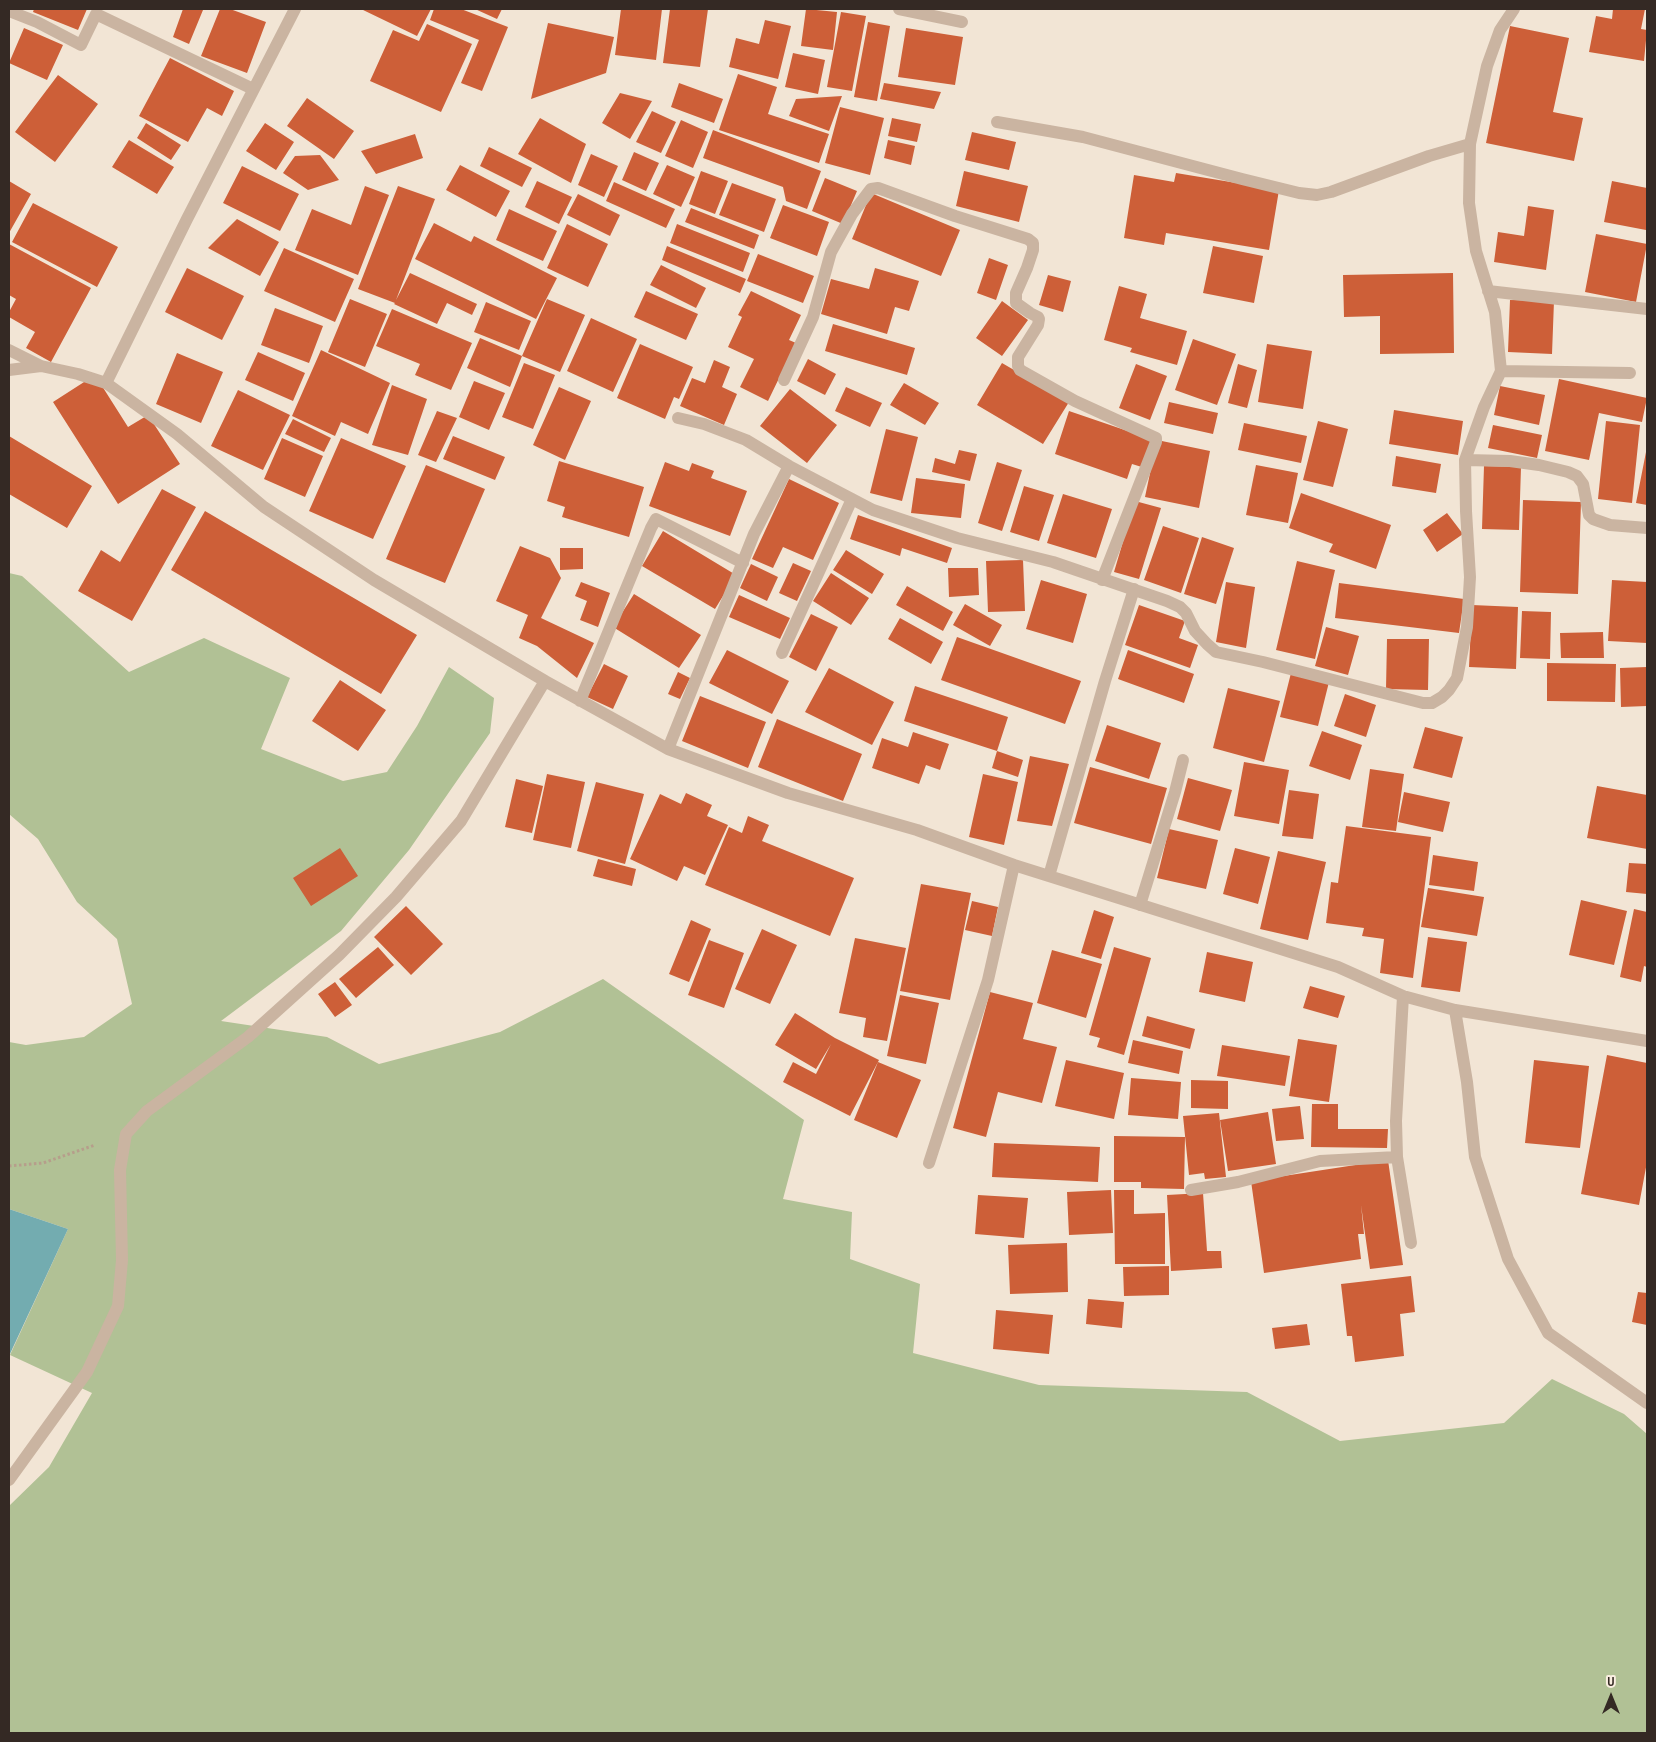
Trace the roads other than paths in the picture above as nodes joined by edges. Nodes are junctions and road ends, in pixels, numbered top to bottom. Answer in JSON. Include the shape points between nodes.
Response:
{"nodes":[{"id":1,"x":295,"y":9,"type":"edge"},
{"id":2,"x":899,"y":9,"type":"edge"},
{"id":3,"x":1514,"y":9,"type":"edge"},
{"id":4,"x":9,"y":11,"type":"edge"},
{"id":5,"x":962,"y":22,"type":"dead end"},
{"id":6,"x":253,"y":89,"type":"junction"},
{"id":7,"x":997,"y":122,"type":"dead end"},
{"id":8,"x":1470,"y":144,"type":"junction"},
{"id":9,"x":1488,"y":291,"type":"junction"},
{"id":10,"x":1647,"y":309,"type":"edge"},
{"id":11,"x":9,"y":350,"type":"edge"},
{"id":12,"x":41,"y":366,"type":"junction"},
{"id":13,"x":9,"y":370,"type":"edge"},
{"id":14,"x":1501,"y":371,"type":"junction"},
{"id":15,"x":1630,"y":373,"type":"dead end"},
{"id":16,"x":784,"y":380,"type":"dead end"},
{"id":17,"x":106,"y":382,"type":"junction"},
{"id":18,"x":678,"y":418,"type":"dead end"},
{"id":19,"x":1466,"y":460,"type":"junction"},
{"id":20,"x":789,"y":466,"type":"junction"},
{"id":21,"x":852,"y":499,"type":"junction"},
{"id":22,"x":1647,"y":528,"type":"edge"},
{"id":23,"x":743,"y":563,"type":"junction"},
{"id":24,"x":1102,"y":580,"type":"junction"},
{"id":25,"x":1134,"y":589,"type":"junction"},
{"id":26,"x":782,"y":653,"type":"dead end"},
{"id":27,"x":545,"y":681,"type":"junction"},
{"id":28,"x":580,"y":701,"type":"junction"},
{"id":29,"x":668,"y":749,"type":"junction"},
{"id":30,"x":1183,"y":760,"type":"dead end"},
{"id":31,"x":1014,"y":865,"type":"junction"},
{"id":32,"x":1049,"y":876,"type":"junction"},
{"id":33,"x":1140,"y":905,"type":"junction"},
{"id":34,"x":1403,"y":996,"type":"junction"},
{"id":35,"x":1455,"y":1010,"type":"junction"},
{"id":36,"x":1647,"y":1041,"type":"edge"},
{"id":37,"x":1397,"y":1157,"type":"junction"},
{"id":38,"x":929,"y":1163,"type":"dead end"},
{"id":39,"x":1191,"y":1190,"type":"dead end"},
{"id":40,"x":1410,"y":1243,"type":"dead end"},
{"id":41,"x":1647,"y":1403,"type":"edge"},
{"id":42,"x":9,"y":1480,"type":"edge"}],
"edges":[{"from":1,"to":6,"type":"street"},
{"from":2,"to":5,"type":"street"},
{"from":3,"to":8,"type":"street","via":[[1500,30],[1487,66]]},
{"from":4,"to":6,"type":"street","via":[[81,45],[96,14]]},
{"from":6,"to":17,"type":"street"},
{"from":7,"to":8,"type":"street","via":[[1084,137],[1242,179],[1317,195]]},
{"from":8,"to":9,"type":"street","via":[[1469,203],[1476,251]]},
{"from":9,"to":10,"type":"street"},
{"from":9,"to":14,"type":"street","via":[[1495,312]]},
{"from":11,"to":12,"type":"street"},
{"from":12,"to":13,"type":"street"},
{"from":12,"to":17,"type":"street"},
{"from":14,"to":15,"type":"street"},
{"from":14,"to":19,"type":"street","via":[[1484,407]]},
{"from":16,"to":24,"type":"street","via":[[813,318],[831,252],[852,214],[871,189],[878,188],[1028,239],[1032,250],[1016,293],[1016,303],[1038,317],[1038,325],[1018,357],[1020,370],[1075,401],[1156,438]]},
{"from":17,"to":27,"type":"street","via":[[177,434],[264,507],[374,580]]},
{"from":18,"to":20,"type":"street","via":[[746,440]]},
{"from":19,"to":22,"type":"street","via":[[1510,461],[1568,472],[1583,484],[1593,519],[1610,525]]},
{"from":19,"to":25,"type":"street","via":[[1470,577],[1467,627],[1457,678],[1446,694],[1432,702],[1423,703],[1216,652],[1195,631],[1180,607]]},
{"from":20,"to":21,"type":"street"},
{"from":20,"to":23,"type":"street"},
{"from":21,"to":24,"type":"street","via":[[873,510],[957,538],[1053,562]]},
{"from":21,"to":26,"type":"street"},
{"from":23,"to":28,"type":"street","via":[[656,519]]},
{"from":23,"to":29,"type":"street"},
{"from":24,"to":25,"type":"street"},
{"from":25,"to":32,"type":"street"},
{"from":27,"to":28,"type":"street"},
{"from":27,"to":42,"type":"street","via":[[462,821],[396,897],[340,955],[248,1037],[147,1111],[126,1134],[120,1170],[122,1260],[118,1306],[88,1372]]},
{"from":28,"to":29,"type":"street"},
{"from":29,"to":31,"type":"street","via":[[788,793],[917,830]]},
{"from":30,"to":33,"type":"street"},
{"from":31,"to":32,"type":"street"},
{"from":31,"to":38,"type":"street","via":[[988,980]]},
{"from":32,"to":33,"type":"street"},
{"from":33,"to":34,"type":"street","via":[[1338,967]]},
{"from":34,"to":35,"type":"street"},
{"from":34,"to":37,"type":"street"},
{"from":35,"to":36,"type":"street"},
{"from":35,"to":41,"type":"street","via":[[1468,1082],[1475,1157],[1508,1259],[1548,1333]]},
{"from":37,"to":39,"type":"street","via":[[1320,1161],[1238,1182]]},
{"from":37,"to":40,"type":"street"}]}
